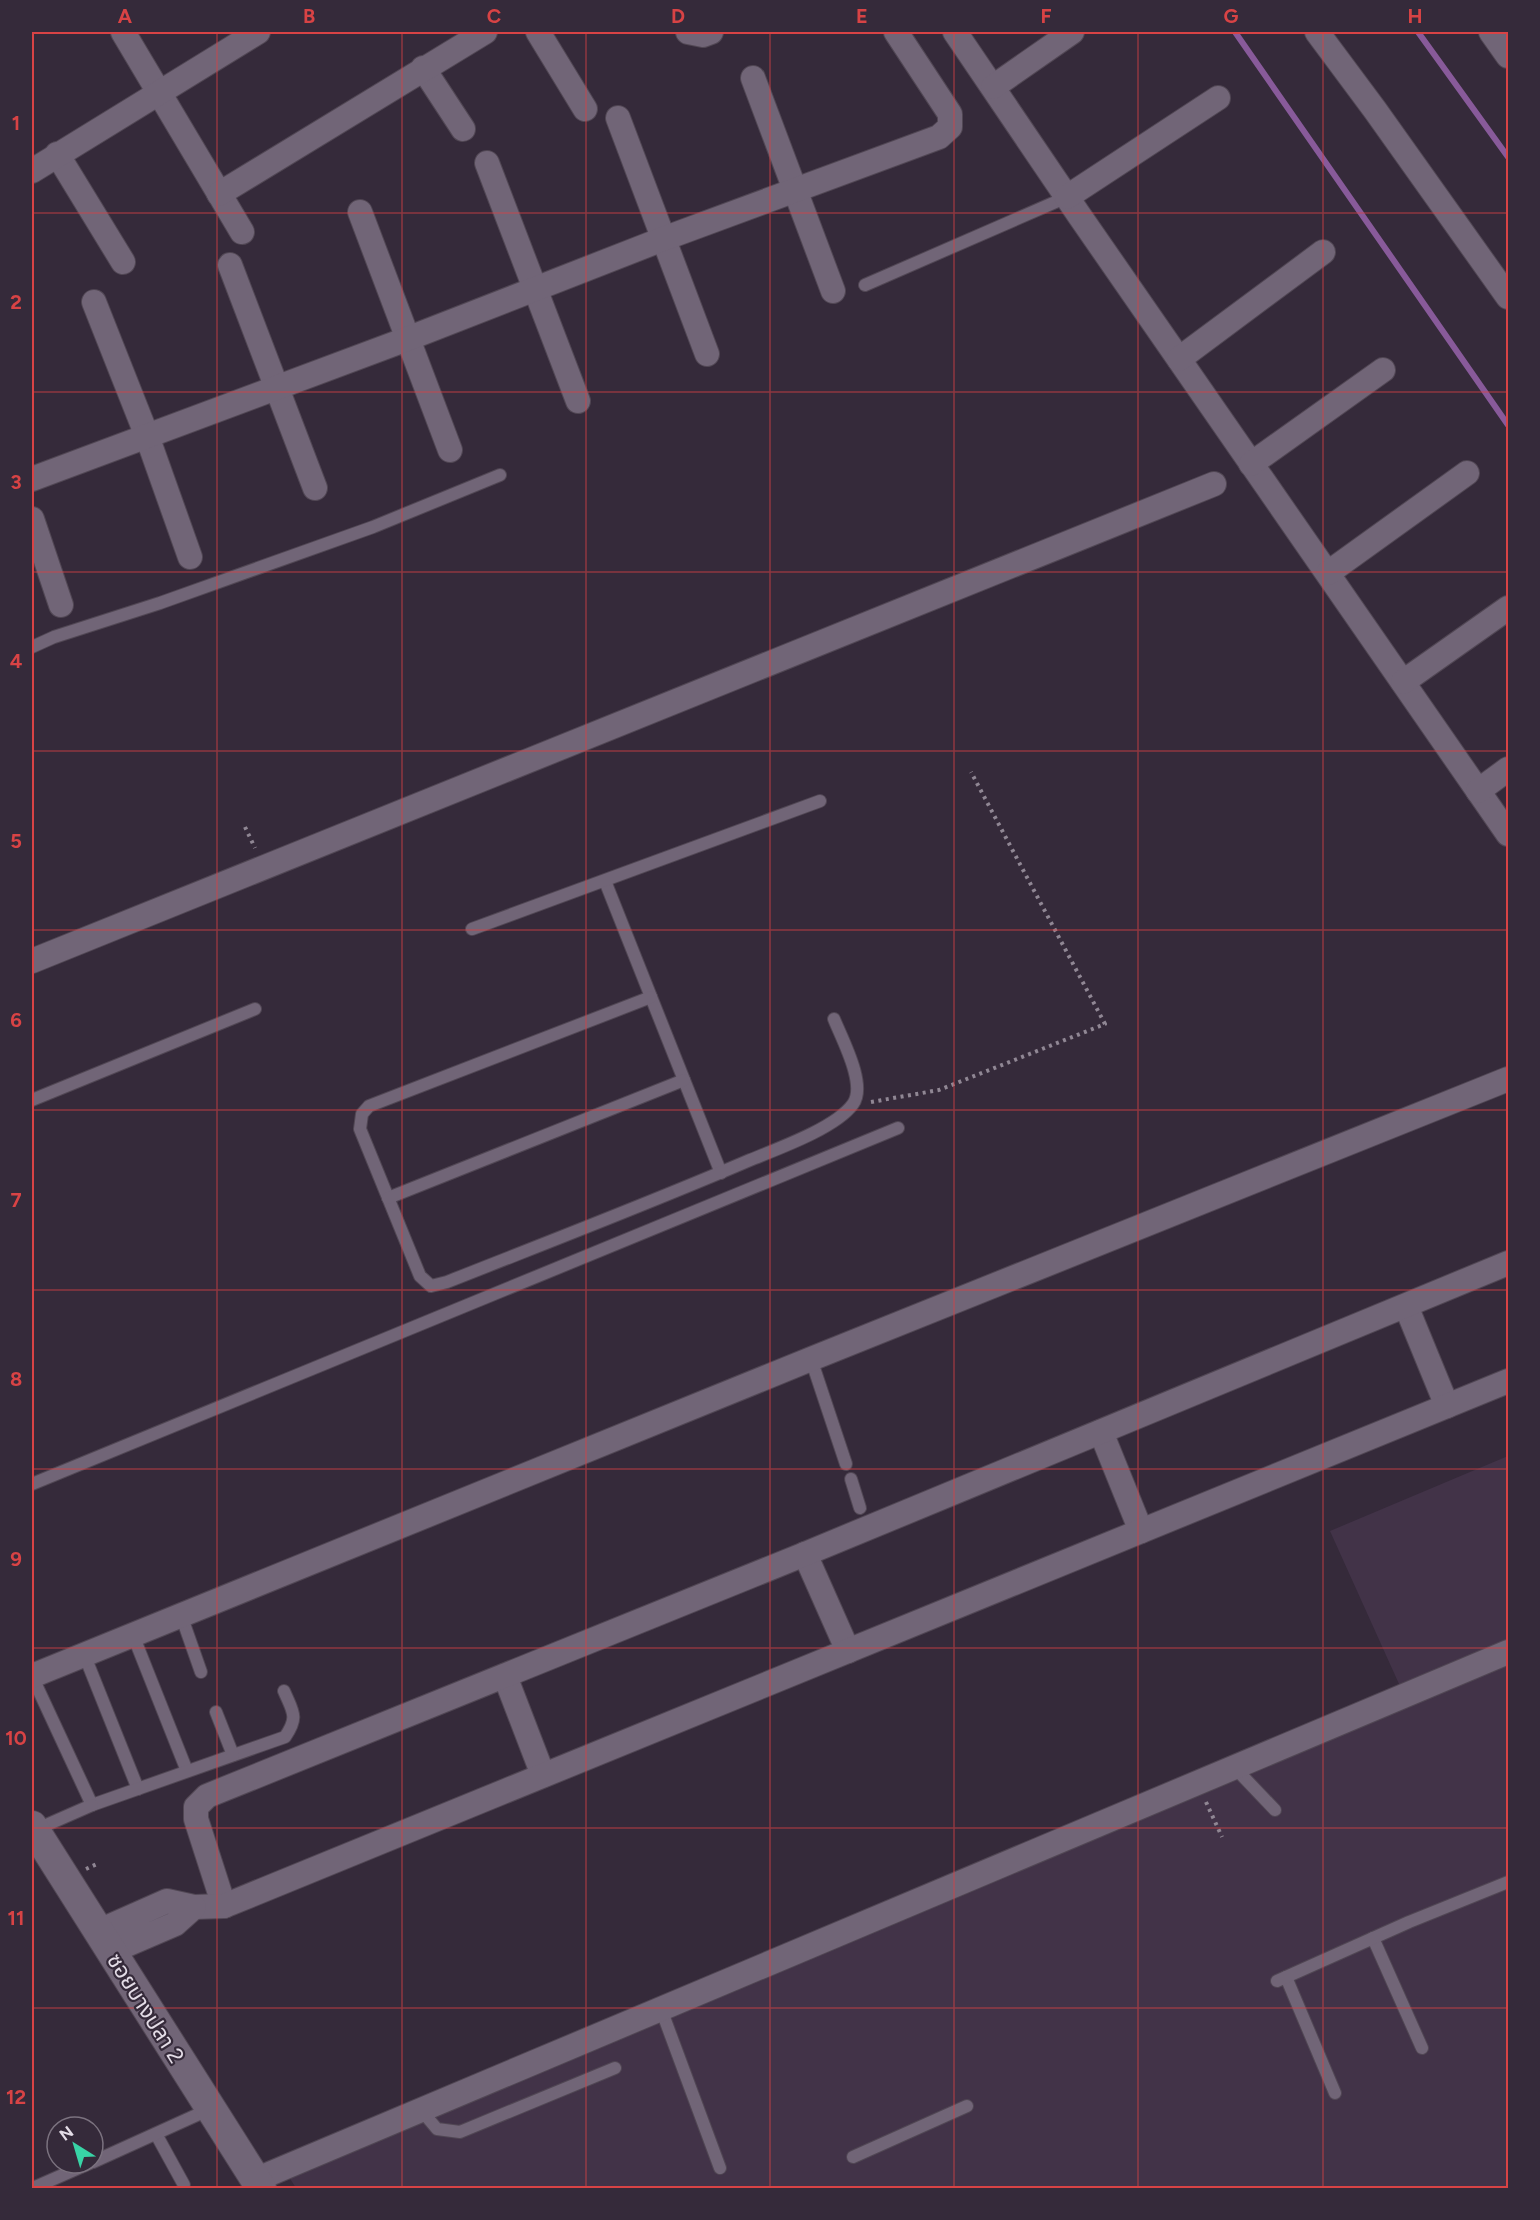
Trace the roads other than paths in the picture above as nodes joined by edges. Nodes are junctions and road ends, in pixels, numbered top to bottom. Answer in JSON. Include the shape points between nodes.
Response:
{"nodes":[{"id":1,"x":123,"y":32,"type":"edge"},
{"id":2,"x":258,"y":32,"type":"edge"},
{"id":3,"x":485,"y":32,"type":"edge"},
{"id":4,"x":538,"y":32,"type":"edge"},
{"id":5,"x":688,"y":32,"type":"edge"},
{"id":6,"x":711,"y":32,"type":"edge"},
{"id":7,"x":896,"y":32,"type":"edge"},
{"id":8,"x":956,"y":32,"type":"edge"},
{"id":9,"x":1072,"y":32,"type":"edge"},
{"id":10,"x":1317,"y":32,"type":"edge"},
{"id":11,"x":1491,"y":32,"type":"edge"},
{"id":12,"x":1509,"y":56,"type":"edge"},
{"id":13,"x":423,"y":68,"type":"junction"},
{"id":14,"x":753,"y":78,"type":"dead end"},
{"id":15,"x":993,"y":87,"type":"junction"},
{"id":16,"x":158,"y":92,"type":"junction"},
{"id":17,"x":1218,"y":98,"type":"dead end"},
{"id":18,"x":585,"y":109,"type":"dead end"},
{"id":19,"x":618,"y":117,"type":"dead end"},
{"id":20,"x":463,"y":129,"type":"dead end"},
{"id":21,"x":57,"y":154,"type":"junction"},
{"id":22,"x":487,"y":163,"type":"dead end"},
{"id":23,"x":32,"y":171,"type":"edge"},
{"id":24,"x":796,"y":190,"type":"junction"},
{"id":25,"x":219,"y":194,"type":"junction"},
{"id":26,"x":1067,"y":197,"type":"junction"},
{"id":27,"x":360,"y":212,"type":"dead end"},
{"id":28,"x":242,"y":232,"type":"dead end"},
{"id":29,"x":663,"y":239,"type":"junction"},
{"id":30,"x":1323,"y":252,"type":"dead end"},
{"id":31,"x":123,"y":262,"type":"dead end"},
{"id":32,"x":230,"y":265,"type":"dead end"},
{"id":33,"x":865,"y":285,"type":"dead end"},
{"id":34,"x":535,"y":290,"type":"junction"},
{"id":35,"x":833,"y":291,"type":"dead end"},
{"id":36,"x":1509,"y":297,"type":"edge"},
{"id":37,"x":94,"y":302,"type":"dead end"},
{"id":38,"x":407,"y":339,"type":"junction"},
{"id":39,"x":706,"y":354,"type":"dead end"},
{"id":40,"x":1179,"y":359,"type":"junction"},
{"id":41,"x":1383,"y":370,"type":"dead end"},
{"id":42,"x":275,"y":387,"type":"junction"},
{"id":43,"x":578,"y":402,"type":"dead end"},
{"id":44,"x":147,"y":436,"type":"junction"},
{"id":45,"x":450,"y":450,"type":"dead end"},
{"id":46,"x":1251,"y":464,"type":"junction"},
{"id":47,"x":1467,"y":474,"type":"dead end"},
{"id":48,"x":500,"y":475,"type":"dead end"},
{"id":49,"x":32,"y":479,"type":"edge"},
{"id":50,"x":1214,"y":484,"type":"dead end"},
{"id":51,"x":315,"y":488,"type":"dead end"},
{"id":52,"x":32,"y":519,"type":"edge"},
{"id":53,"x":190,"y":558,"type":"dead end"},
{"id":54,"x":1328,"y":573,"type":"junction"},
{"id":55,"x":62,"y":605,"type":"dead end"},
{"id":56,"x":1509,"y":608,"type":"edge"},
{"id":57,"x":32,"y":647,"type":"edge"},
{"id":58,"x":1403,"y":682,"type":"junction"},
{"id":59,"x":1509,"y":769,"type":"edge"},
{"id":60,"x":1478,"y":791,"type":"junction"},
{"id":61,"x":820,"y":801,"type":"dead end"},
{"id":62,"x":1509,"y":834,"type":"edge"},
{"id":63,"x":605,"y":881,"type":"junction"},
{"id":64,"x":472,"y":929,"type":"dead end"},
{"id":65,"x":32,"y":961,"type":"edge"},
{"id":66,"x":651,"y":997,"type":"junction"},
{"id":67,"x":255,"y":1009,"type":"dead end"},
{"id":68,"x":834,"y":1019,"type":"dead end"},
{"id":69,"x":1509,"y":1079,"type":"edge"},
{"id":70,"x":684,"y":1080,"type":"junction"},
{"id":71,"x":32,"y":1100,"type":"edge"},
{"id":72,"x":898,"y":1128,"type":"dead end"},
{"id":73,"x":721,"y":1173,"type":"junction"},
{"id":74,"x":388,"y":1197,"type":"junction"},
{"id":75,"x":1509,"y":1263,"type":"edge"},
{"id":76,"x":1406,"y":1306,"type":"junction"},
{"id":77,"x":811,"y":1359,"type":"junction"},
{"id":78,"x":1509,"y":1381,"type":"edge"},
{"id":79,"x":1447,"y":1407,"type":"junction"},
{"id":80,"x":1101,"y":1432,"type":"junction"},
{"id":81,"x":846,"y":1464,"type":"dead end"},
{"id":82,"x":851,"y":1479,"type":"dead end"},
{"id":83,"x":32,"y":1485,"type":"edge"},
{"id":84,"x":860,"y":1508,"type":"dead end"},
{"id":85,"x":1141,"y":1532,"type":"junction"},
{"id":86,"x":805,"y":1554,"type":"junction"},
{"id":87,"x":181,"y":1615,"type":"junction"},
{"id":88,"x":133,"y":1635,"type":"junction"},
{"id":89,"x":848,"y":1651,"type":"junction"},
{"id":90,"x":1509,"y":1652,"type":"edge"},
{"id":91,"x":84,"y":1654,"type":"junction"},
{"id":92,"x":201,"y":1672,"type":"dead end"},
{"id":93,"x":32,"y":1676,"type":"edge"},
{"id":94,"x":505,"y":1676,"type":"junction"},
{"id":95,"x":284,"y":1691,"type":"dead end"},
{"id":96,"x":216,"y":1712,"type":"dead end"},
{"id":97,"x":233,"y":1755,"type":"junction"},
{"id":98,"x":1234,"y":1767,"type":"junction"},
{"id":99,"x":187,"y":1771,"type":"junction"},
{"id":100,"x":543,"y":1775,"type":"junction"},
{"id":101,"x":138,"y":1789,"type":"junction"},
{"id":102,"x":92,"y":1805,"type":"junction"},
{"id":103,"x":1275,"y":1810,"type":"dead end"},
{"id":104,"x":33,"y":1829,"type":"edge"},
{"id":105,"x":1509,"y":1882,"type":"edge"},
{"id":106,"x":224,"y":1906,"type":"junction"},
{"id":107,"x":1373,"y":1938,"type":"junction"},
{"id":108,"x":104,"y":1942,"type":"junction"},
{"id":109,"x":661,"y":2009,"type":"junction"},
{"id":110,"x":1422,"y":2048,"type":"dead end"},
{"id":111,"x":615,"y":2068,"type":"dead end"},
{"id":112,"x":1335,"y":2092,"type":"dead end"},
{"id":113,"x":967,"y":2106,"type":"dead end"},
{"id":114,"x":210,"y":2109,"type":"junction"},
{"id":115,"x":421,"y":2110,"type":"junction"},
{"id":116,"x":156,"y":2134,"type":"junction"},
{"id":117,"x":105,"y":2156,"type":"edge"},
{"id":118,"x":853,"y":2157,"type":"dead end"},
{"id":119,"x":720,"y":2168,"type":"dead end"},
{"id":120,"x":62,"y":2175,"type":"edge"},
{"id":121,"x":258,"y":2184,"type":"edge"},
{"id":122,"x":184,"y":2185,"type":"dead end"},
{"id":123,"x":33,"y":2188,"type":"edge"}],
"edges":[{"from":1,"to":16,"type":"street"},
{"from":2,"to":16,"type":"street"},
{"from":3,"to":13,"type":"street"},
{"from":4,"to":18,"type":"street"},
{"from":5,"to":6,"type":"street"},
{"from":7,"to":24,"type":"street","via":[[950,114],[950,127],[939,138]]},
{"from":8,"to":15,"type":"street"},
{"from":9,"to":15,"type":"street"},
{"from":10,"to":36,"type":"street"},
{"from":11,"to":12,"type":"street"},
{"from":13,"to":20,"type":"street"},
{"from":13,"to":25,"type":"street"},
{"from":14,"to":24,"type":"street"},
{"from":15,"to":26,"type":"street"},
{"from":16,"to":21,"type":"street"},
{"from":16,"to":25,"type":"street"},
{"from":17,"to":26,"type":"street"},
{"from":19,"to":29,"type":"street"},
{"from":21,"to":23,"type":"street"},
{"from":21,"to":31,"type":"street"},
{"from":22,"to":34,"type":"street"},
{"from":24,"to":29,"type":"street"},
{"from":24,"to":35,"type":"street"},
{"from":25,"to":28,"type":"street"},
{"from":26,"to":33,"type":"lane"},
{"from":26,"to":40,"type":"street"},
{"from":27,"to":38,"type":"street"},
{"from":29,"to":34,"type":"street"},
{"from":29,"to":39,"type":"street"},
{"from":30,"to":40,"type":"street"},
{"from":32,"to":42,"type":"street"},
{"from":34,"to":38,"type":"street"},
{"from":34,"to":43,"type":"street"},
{"from":37,"to":44,"type":"street"},
{"from":38,"to":42,"type":"street"},
{"from":38,"to":45,"type":"street"},
{"from":40,"to":46,"type":"street"},
{"from":41,"to":46,"type":"street"},
{"from":42,"to":44,"type":"street"},
{"from":42,"to":51,"type":"street"},
{"from":44,"to":49,"type":"street"},
{"from":44,"to":53,"type":"street"},
{"from":46,"to":54,"type":"street"},
{"from":47,"to":54,"type":"street"},
{"from":48,"to":57,"type":"lane","via":[[373,527]]},
{"from":50,"to":65,"type":"street"},
{"from":52,"to":55,"type":"street"},
{"from":54,"to":58,"type":"street"},
{"from":56,"to":58,"type":"street"},
{"from":58,"to":60,"type":"street"},
{"from":59,"to":60,"type":"street"},
{"from":60,"to":62,"type":"street"},
{"from":61,"to":63,"type":"lane"},
{"from":63,"to":64,"type":"lane"},
{"from":63,"to":66,"type":"lane"},
{"from":66,"to":70,"type":"lane"},
{"from":66,"to":74,"type":"lane","via":[[369,1106],[362,1114],[360,1129]]},
{"from":67,"to":71,"type":"lane"},
{"from":68,"to":73,"type":"lane","via":[[856,1075],[857,1095],[852,1105],[814,1133]]},
{"from":69,"to":77,"type":"street"},
{"from":70,"to":73,"type":"lane"},
{"from":70,"to":74,"type":"lane"},
{"from":72,"to":83,"type":"lane"},
{"from":73,"to":74,"type":"lane","via":[[431,1286],[420,1276]]},
{"from":75,"to":76,"type":"street"},
{"from":76,"to":79,"type":"street"},
{"from":76,"to":80,"type":"street"},
{"from":77,"to":81,"type":"lane"},
{"from":77,"to":87,"type":"street"},
{"from":78,"to":79,"type":"street"},
{"from":79,"to":85,"type":"street"},
{"from":80,"to":85,"type":"street"},
{"from":80,"to":86,"type":"street"},
{"from":82,"to":84,"type":"lane"},
{"from":85,"to":89,"type":"street"},
{"from":86,"to":89,"type":"street"},
{"from":86,"to":94,"type":"street"},
{"from":87,"to":88,"type":"street"},
{"from":87,"to":92,"type":"lane"},
{"from":88,"to":91,"type":"street"},
{"from":88,"to":99,"type":"lane"},
{"from":89,"to":100,"type":"street"},
{"from":90,"to":98,"type":"street"},
{"from":91,"to":93,"type":"street"},
{"from":91,"to":101,"type":"lane"},
{"from":93,"to":102,"type":"lane"},
{"from":94,"to":100,"type":"street"},
{"from":94,"to":106,"type":"street","via":[[207,1796],[196,1807],[196,1819]]},
{"from":95,"to":97,"type":"lane","via":[[295,1717],[285,1737]]},
{"from":96,"to":97,"type":"lane"},
{"from":97,"to":99,"type":"lane"},
{"from":98,"to":103,"type":"lane"},
{"from":98,"to":109,"type":"street"},
{"from":99,"to":101,"type":"lane"},
{"from":100,"to":106,"type":"street"},
{"from":101,"to":102,"type":"lane"},
{"from":102,"to":104,"type":"lane"},
{"from":104,"to":108,"type":"street","name":"ซอยบางปลา 2"},
{"from":105,"to":107,"type":"lane"},
{"from":106,"to":108,"type":"street","via":[[194,1907],[167,1901]]},
{"from":107,"to":110,"type":"lane"},
{"from":107,"to":112,"type":"lane","via":[[1281,1979]]},
{"from":108,"to":114,"type":"street","name":"ซอยบางปลา 2"},
{"from":109,"to":115,"type":"street"},
{"from":109,"to":119,"type":"lane"},
{"from":111,"to":115,"type":"lane","via":[[460,2132],[438,2128]]},
{"from":113,"to":118,"type":"lane"},
{"from":114,"to":116,"type":"lane"},
{"from":114,"to":121,"type":"street","name":"ซอยบางปลา 2"},
{"from":115,"to":121,"type":"street"},
{"from":116,"to":117,"type":"lane"},
{"from":116,"to":122,"type":"lane"},
{"from":120,"to":123,"type":"lane"}]}
